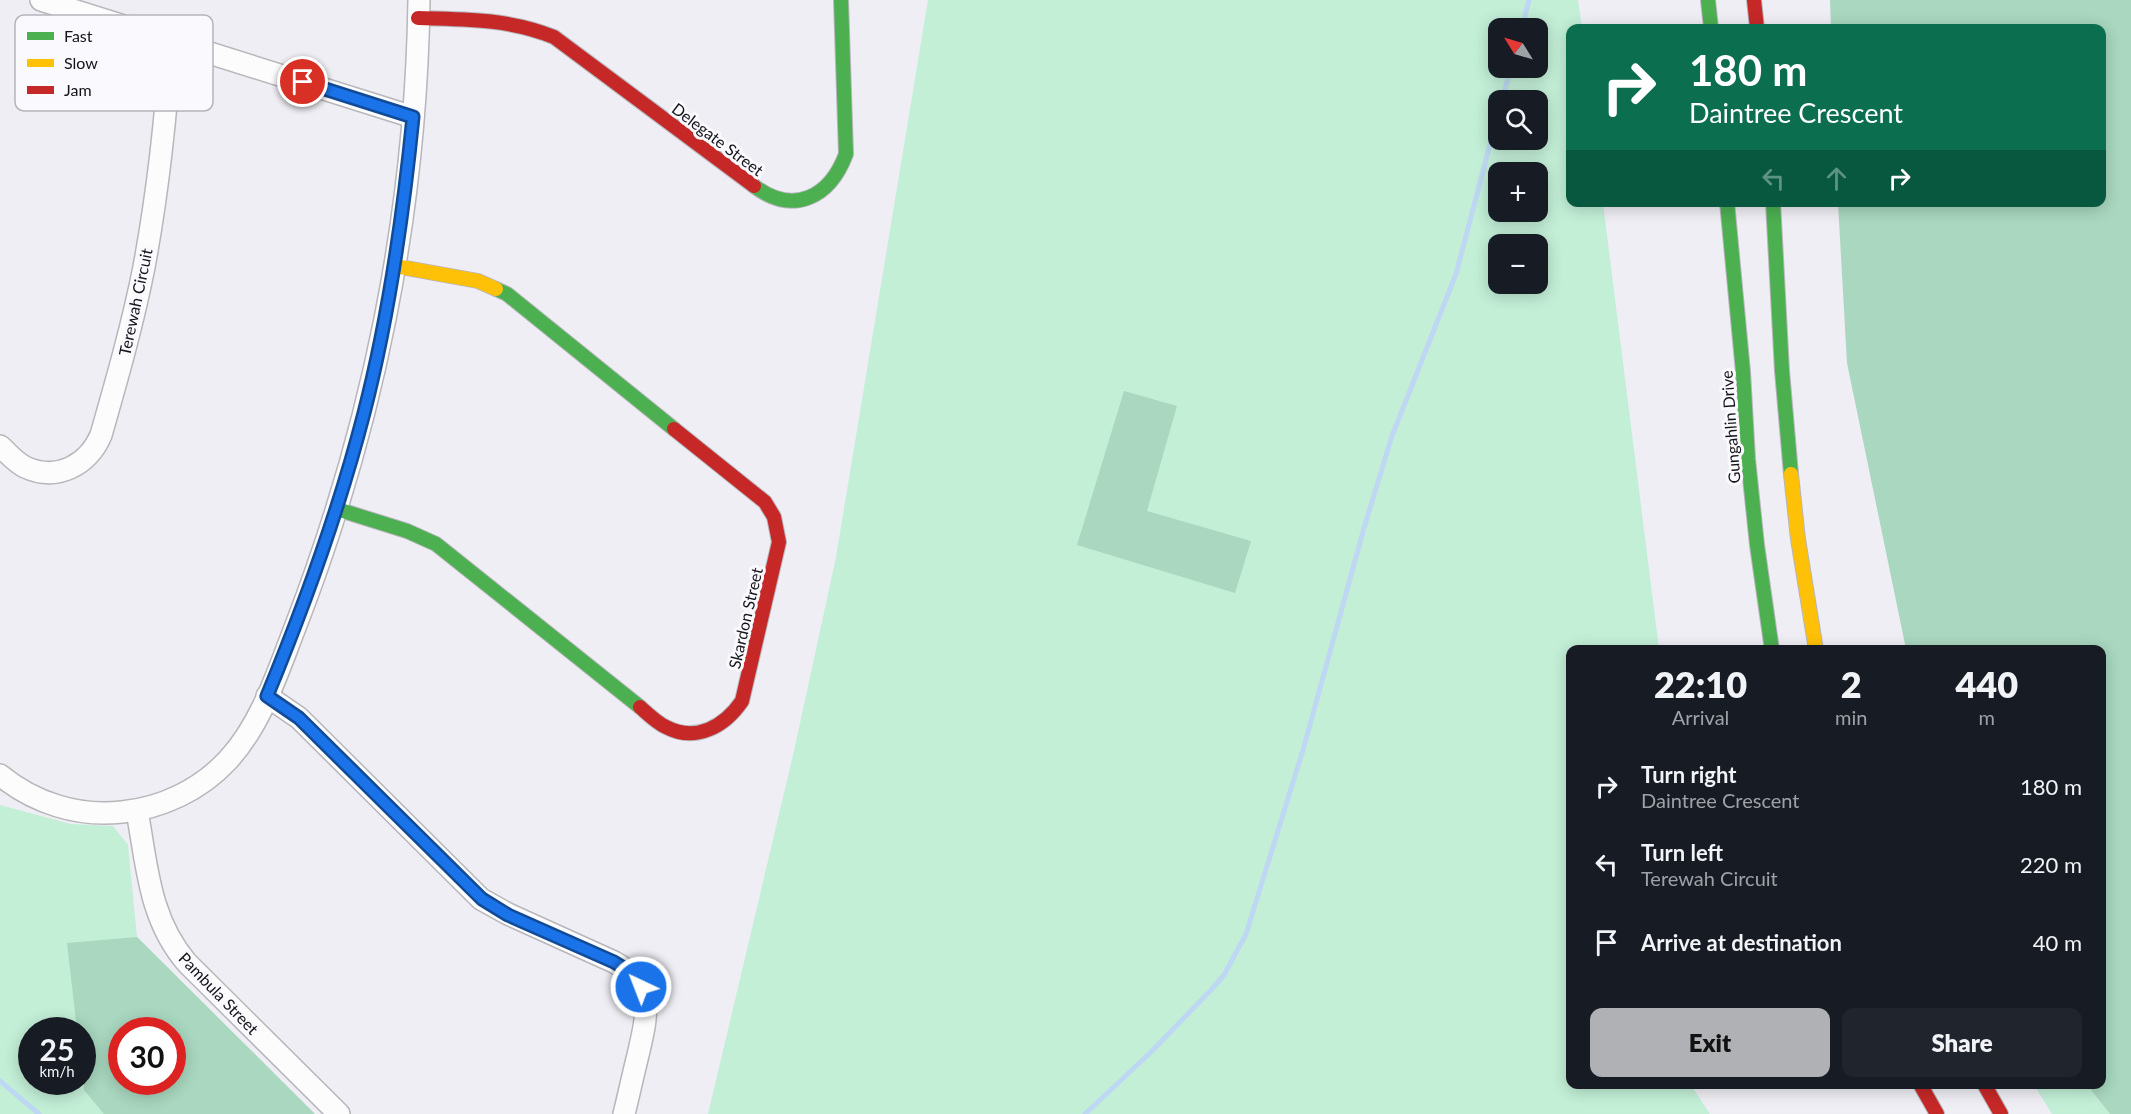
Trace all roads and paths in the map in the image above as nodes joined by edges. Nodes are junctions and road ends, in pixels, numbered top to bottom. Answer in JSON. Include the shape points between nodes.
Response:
{"nodes":[{"id":1,"x":41,"y":0,"type":"edge"},
{"id":2,"x":841,"y":0,"type":"edge"},
{"id":3,"x":1708,"y":0,"type":"edge"},
{"id":4,"x":1754,"y":0,"type":"edge"},
{"id":5,"x":419,"y":9,"type":"edge"},
{"id":6,"x":89,"y":15,"type":"edge"},
{"id":7,"x":1711,"y":24,"type":"edge"},
{"id":8,"x":1757,"y":24,"type":"edge"},
{"id":9,"x":213,"y":54,"type":"edge"},
{"id":10,"x":165,"y":111,"type":"edge"},
{"id":11,"x":413,"y":117,"type":"junction"},
{"id":12,"x":1727,"y":207,"type":"edge"},
{"id":13,"x":1773,"y":207,"type":"edge"},
{"id":14,"x":395,"y":266,"type":"junction"},
{"id":15,"x":0,"y":446,"type":"edge"},
{"id":16,"x":337,"y":508,"type":"junction"},
{"id":17,"x":1771,"y":645,"type":"edge"},
{"id":18,"x":1815,"y":645,"type":"edge"},
{"id":19,"x":267,"y":696,"type":"junction"},
{"id":20,"x":0,"y":775,"type":"edge"},
{"id":21,"x":137,"y":811,"type":"junction"},
{"id":22,"x":1913,"y":1089,"type":"edge"},
{"id":23,"x":1987,"y":1089,"type":"edge"},
{"id":24,"x":339,"y":1114,"type":"edge"},
{"id":25,"x":624,"y":1114,"type":"edge"},
{"id":26,"x":1937,"y":1114,"type":"edge"},
{"id":27,"x":2001,"y":1114,"type":"edge"}],
"edges":[{"from":1,"to":6,"type":"street"},
{"from":2,"to":5,"type":"main road","name":"Delegate Street","via":[[846,154],[840,172],[828,187],[813,197],[794,201],[776,199],[759,190],[554,37],[525,25]]},
{"from":3,"to":7,"type":"main road"},
{"from":4,"to":8,"type":"main road"},
{"from":5,"to":11,"type":"street"},
{"from":9,"to":11,"type":"street"},
{"from":10,"to":15,"type":"street","name":"Terewah Circuit","via":[[148,245],[129,335],[101,435],[87,458],[71,468],[53,472],[26,467]]},
{"from":11,"to":14,"type":"street"},
{"from":12,"to":17,"type":"main road","name":"Gungahlin Drive","via":[[1749,469]]},
{"from":13,"to":18,"type":"main road","via":[[1788,454]]},
{"from":14,"to":16,"type":"street","via":[[364,413]]},
{"from":14,"to":16,"type":"main road","name":"Skardon Street","via":[[478,281],[507,294],[765,502],[774,517],[779,542],[742,701],[726,722],[710,731],[683,733],[665,727],[436,544]]},
{"from":16,"to":19,"type":"street"},
{"from":19,"to":21,"type":"street","via":[[249,733],[215,773],[186,793]]},
{"from":19,"to":25,"type":"street","via":[[299,718],[482,899],[630,972],[641,987],[646,1014]]},
{"from":20,"to":21,"type":"street","via":[[33,796],[66,808],[101,813]]},
{"from":21,"to":24,"type":"street","name":"Pambula Street","via":[[153,897],[169,939],[187,963]]},
{"from":22,"to":26,"type":"main road"},
{"from":23,"to":27,"type":"main road"}]}
